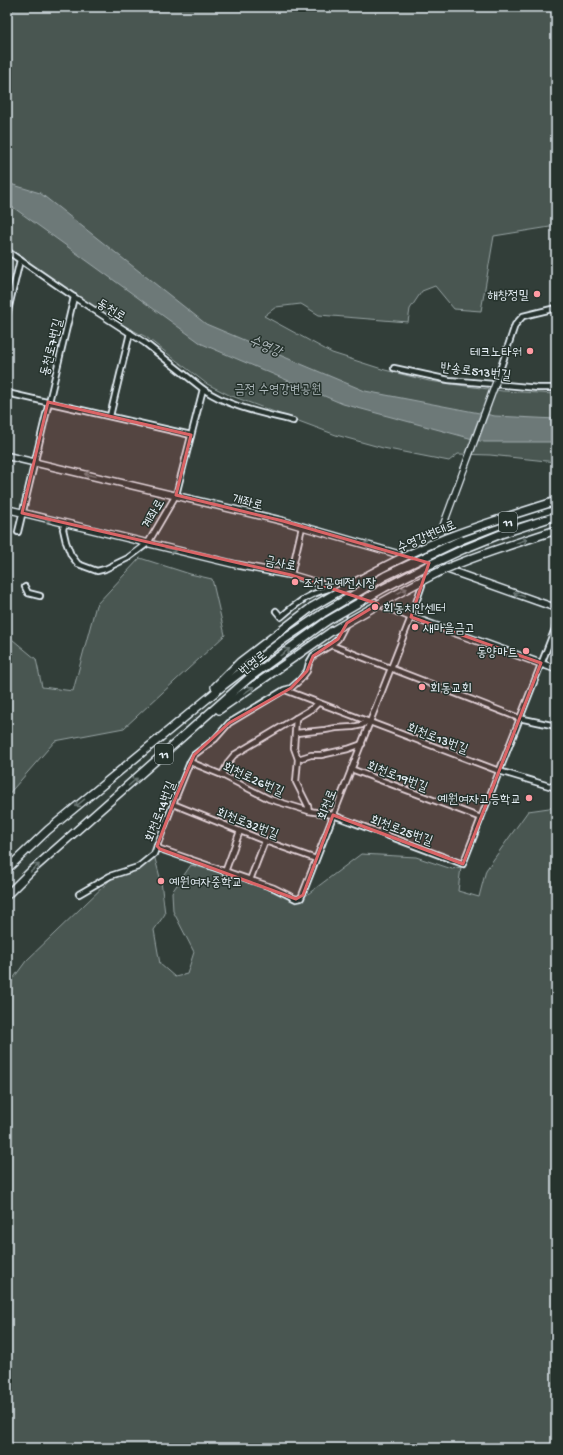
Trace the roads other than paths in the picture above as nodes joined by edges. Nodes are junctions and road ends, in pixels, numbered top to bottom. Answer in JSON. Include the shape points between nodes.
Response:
{"nodes":[{"id":1,"x":7,"y":251,"type":"edge"},
{"id":2,"x":20,"y":260,"type":"junction"},
{"id":3,"x":74,"y":297,"type":"junction"},
{"id":4,"x":556,"y":308,"type":"edge"},
{"id":5,"x":7,"y":314,"type":"edge"},
{"id":6,"x":130,"y":333,"type":"junction"},
{"id":7,"x":394,"y":368,"type":"dead end"},
{"id":8,"x":496,"y":382,"type":"joint"},
{"id":9,"x":203,"y":388,"type":"junction"},
{"id":10,"x":556,"y":388,"type":"edge"},
{"id":11,"x":7,"y":393,"type":"edge"},
{"id":12,"x":48,"y":402,"type":"junction"},
{"id":13,"x":110,"y":416,"type":"junction"},
{"id":14,"x":293,"y":421,"type":"dead end"},
{"id":15,"x":191,"y":435,"type":"junction"},
{"id":16,"x":7,"y":456,"type":"edge"},
{"id":17,"x":34,"y":462,"type":"junction"},
{"id":18,"x":176,"y":495,"type":"junction"},
{"id":19,"x":556,"y":501,"type":"edge"},
{"id":20,"x":556,"y":508,"type":"edge"},
{"id":21,"x":7,"y":509,"type":"edge"},
{"id":22,"x":22,"y":513,"type":"junction"},
{"id":23,"x":556,"y":516,"type":"edge"},
{"id":24,"x":65,"y":523,"type":"junction"},
{"id":25,"x":302,"y":527,"type":"junction"},
{"id":26,"x":556,"y":530,"type":"edge"},
{"id":27,"x":18,"y":532,"type":"dead end"},
{"id":28,"x":148,"y":543,"type":"junction"},
{"id":29,"x":436,"y":545,"type":"junction"},
{"id":30,"x":429,"y":563,"type":"junction"},
{"id":31,"x":454,"y":572,"type":"junction"},
{"id":32,"x":291,"y":575,"type":"junction"},
{"id":33,"x":25,"y":587,"type":"dead end"},
{"id":34,"x":335,"y":588,"type":"junction"},
{"id":35,"x":40,"y":596,"type":"dead end"},
{"id":36,"x":371,"y":601,"type":"junction"},
{"id":37,"x":556,"y":608,"type":"edge"},
{"id":38,"x":276,"y":611,"type":"dead end"},
{"id":39,"x":351,"y":614,"type":"junction"},
{"id":40,"x":411,"y":617,"type":"junction"},
{"id":41,"x":556,"y":626,"type":"edge"},
{"id":42,"x":331,"y":646,"type":"junction"},
{"id":43,"x":541,"y":663,"type":"junction"},
{"id":44,"x":391,"y":668,"type":"junction"},
{"id":45,"x":556,"y":669,"type":"edge"},
{"id":46,"x":284,"y":690,"type":"junction"},
{"id":47,"x":318,"y":703,"type":"junction"},
{"id":48,"x":186,"y":716,"type":"junction"},
{"id":49,"x":296,"y":718,"type":"junction"},
{"id":50,"x":519,"y":718,"type":"junction"},
{"id":51,"x":368,"y":722,"type":"junction"},
{"id":52,"x":556,"y":726,"type":"edge"},
{"id":53,"x":194,"y":728,"type":"junction"},
{"id":54,"x":296,"y":733,"type":"junction"},
{"id":55,"x":362,"y":744,"type":"junction"},
{"id":56,"x":298,"y":759,"type":"junction"},
{"id":57,"x":190,"y":762,"type":"junction"},
{"id":58,"x":351,"y":769,"type":"junction"},
{"id":59,"x":499,"y":772,"type":"junction"},
{"id":60,"x":222,"y":775,"type":"junction"},
{"id":61,"x":556,"y":788,"type":"edge"},
{"id":62,"x":173,"y":804,"type":"junction"},
{"id":63,"x":309,"y":811,"type":"junction"},
{"id":64,"x":333,"y":815,"type":"junction"},
{"id":65,"x":481,"y":818,"type":"junction"},
{"id":66,"x":240,"y":831,"type":"junction"},
{"id":67,"x":265,"y":841,"type":"junction"},
{"id":68,"x":158,"y":846,"type":"junction"},
{"id":69,"x":316,"y":859,"type":"junction"},
{"id":70,"x":7,"y":869,"type":"edge"},
{"id":71,"x":225,"y":872,"type":"junction"},
{"id":72,"x":250,"y":880,"type":"junction"},
{"id":73,"x":79,"y":894,"type":"dead end"},
{"id":74,"x":7,"y":895,"type":"edge"}],
"edges":[{"from":1,"to":2,"type":"street","name":"동천로"},
{"from":2,"to":3,"type":"street","name":"동천로"},
{"from":2,"to":5,"type":"street"},
{"from":3,"to":6,"type":"street","name":"동천로"},
{"from":3,"to":12,"type":"street","name":"동천로7번길"},
{"from":4,"to":8,"type":"street","name":"반송로513번길","via":[[523,316],[515,325]]},
{"from":6,"to":9,"type":"street","name":"동천로"},
{"from":6,"to":13,"type":"street"},
{"from":7,"to":10,"type":"street","name":"반송로513번길","via":[[449,380]]},
{"from":8,"to":29,"type":"street","bridge":true},
{"from":9,"to":14,"type":"street","name":"동천로","via":[[234,405]]},
{"from":9,"to":15,"type":"street"},
{"from":11,"to":12,"type":"street"},
{"from":12,"to":13,"type":"street"},
{"from":12,"to":17,"type":"street"},
{"from":13,"to":15,"type":"street"},
{"from":15,"to":18,"type":"street"},
{"from":16,"to":17,"type":"main road","name":"개좌로"},
{"from":18,"to":17,"type":"main road","name":"개좌로","one_way":true},
{"from":17,"to":22,"type":"street"},
{"from":25,"to":18,"type":"main road","name":"개좌로","one_way":true},
{"from":18,"to":28,"type":"street","name":"계좌로"},
{"from":19,"to":48,"type":"highway","name":"수영강변대로","bridge":true,"via":[[446,538],[388,564],[312,607],[240,662]]},
{"from":20,"to":48,"type":"highway","name":"번영로","number":"11","bridge":true,"via":[[502,524],[461,540],[385,576],[283,640]]},
{"from":21,"to":22,"type":"main road","name":"금사로"},
{"from":22,"to":24,"type":"main road","name":"금사로","one_way":true},
{"from":22,"to":27,"type":"street"},
{"from":53,"to":23,"type":"highway","name":"번영로","number":"11","one_way":true,"bridge":true,"via":[[249,678],[327,621],[384,588],[464,549]]},
{"from":24,"to":28,"type":"main road","name":"금사로"},
{"from":24,"to":28,"type":"street","via":[[63,529],[71,555],[78,564],[97,571],[128,558]]},
{"from":30,"to":25,"type":"main road","name":"개좌로","one_way":true},
{"from":25,"to":32,"type":"street"},
{"from":53,"to":26,"type":"highway","one_way":true,"bridge":true,"via":[[332,631],[398,593],[464,561]]},
{"from":28,"to":32,"type":"main road","name":"금사로","one_way":true},
{"from":29,"to":30,"type":"street"},
{"from":29,"to":31,"type":"street"},
{"from":30,"to":31,"type":"main road","name":"개좌로"},
{"from":30,"to":40,"type":"street","name":"회천로"},
{"from":37,"to":31,"type":"main road","name":"개좌로","one_way":true},
{"from":32,"to":34,"type":"main road","name":"금사로"},
{"from":33,"to":35,"type":"street","via":[[28,593]]},
{"from":34,"to":36,"type":"main road","name":"금사로"},
{"from":34,"to":38,"type":"street","via":[[321,590],[303,599],[281,617]]},
{"from":34,"to":39,"type":"street"},
{"from":36,"to":39,"type":"street"},
{"from":36,"to":40,"type":"main road","name":"금사로"},
{"from":39,"to":42,"type":"street","name":"회천로14번길"},
{"from":40,"to":43,"type":"main road","name":"금사로"},
{"from":40,"to":44,"type":"street","name":"회천로"},
{"from":41,"to":43,"type":"street"},
{"from":42,"to":44,"type":"street"},
{"from":42,"to":46,"type":"street","name":"회천로14번길","via":[[313,656],[300,680],[291,688]]},
{"from":43,"to":45,"type":"main road","name":"금사로"},
{"from":43,"to":50,"type":"street"},
{"from":44,"to":50,"type":"street"},
{"from":44,"to":51,"type":"street","name":"회천로"},
{"from":46,"to":47,"type":"street"},
{"from":46,"to":57,"type":"street","name":"회천로14번길","via":[[229,723],[215,739],[194,755]]},
{"from":47,"to":49,"type":"street"},
{"from":47,"to":51,"type":"street"},
{"from":48,"to":70,"type":"highway","name":"번영로","number":"11","one_way":true,"via":[[48,830]]},
{"from":49,"to":54,"type":"street"},
{"from":49,"to":60,"type":"street","via":[[234,755]]},
{"from":50,"to":52,"type":"street"},
{"from":50,"to":59,"type":"street"},
{"from":51,"to":54,"type":"street","via":[[353,727]]},
{"from":51,"to":55,"type":"street","name":"회천로"},
{"from":51,"to":59,"type":"street","name":"회천로13번길"},
{"from":74,"to":53,"type":"highway","name":"번영로","number":"11","one_way":true},
{"from":54,"to":56,"type":"street","via":[[294,748]]},
{"from":55,"to":56,"type":"street"},
{"from":55,"to":58,"type":"street","name":"회천로"},
{"from":56,"to":63,"type":"street","via":[[296,782]]},
{"from":57,"to":60,"type":"street","name":"회천로26번길"},
{"from":57,"to":62,"type":"street","name":"회천로14번길"},
{"from":58,"to":64,"type":"street","name":"회천로"},
{"from":58,"to":65,"type":"street","name":"회천로19번길"},
{"from":59,"to":61,"type":"street","name":"회천로13번길"},
{"from":59,"to":65,"type":"street"},
{"from":60,"to":63,"type":"street","name":"회천로26번길","via":[[269,799]]},
{"from":62,"to":66,"type":"street","name":"회천로32번길"},
{"from":62,"to":68,"type":"street","name":"회천로14번길"},
{"from":63,"to":64,"type":"street","name":"회천로26번길"},
{"from":64,"to":65,"type":"street","name":"회천로25번길","via":[[464,864]]},
{"from":64,"to":69,"type":"street","name":"회천로"},
{"from":66,"to":67,"type":"street","name":"회천로32번길"},
{"from":66,"to":71,"type":"street"},
{"from":67,"to":69,"type":"street","name":"회천로32번길"},
{"from":67,"to":72,"type":"street"},
{"from":68,"to":71,"type":"street","name":"회천로","via":[[160,849]]},
{"from":68,"to":73,"type":"street","name":"회천로14번길","via":[[154,854],[138,866],[110,876]]},
{"from":69,"to":72,"type":"street","name":"회천로","via":[[301,898],[296,899]]},
{"from":71,"to":72,"type":"street","name":"회천로"}]}
